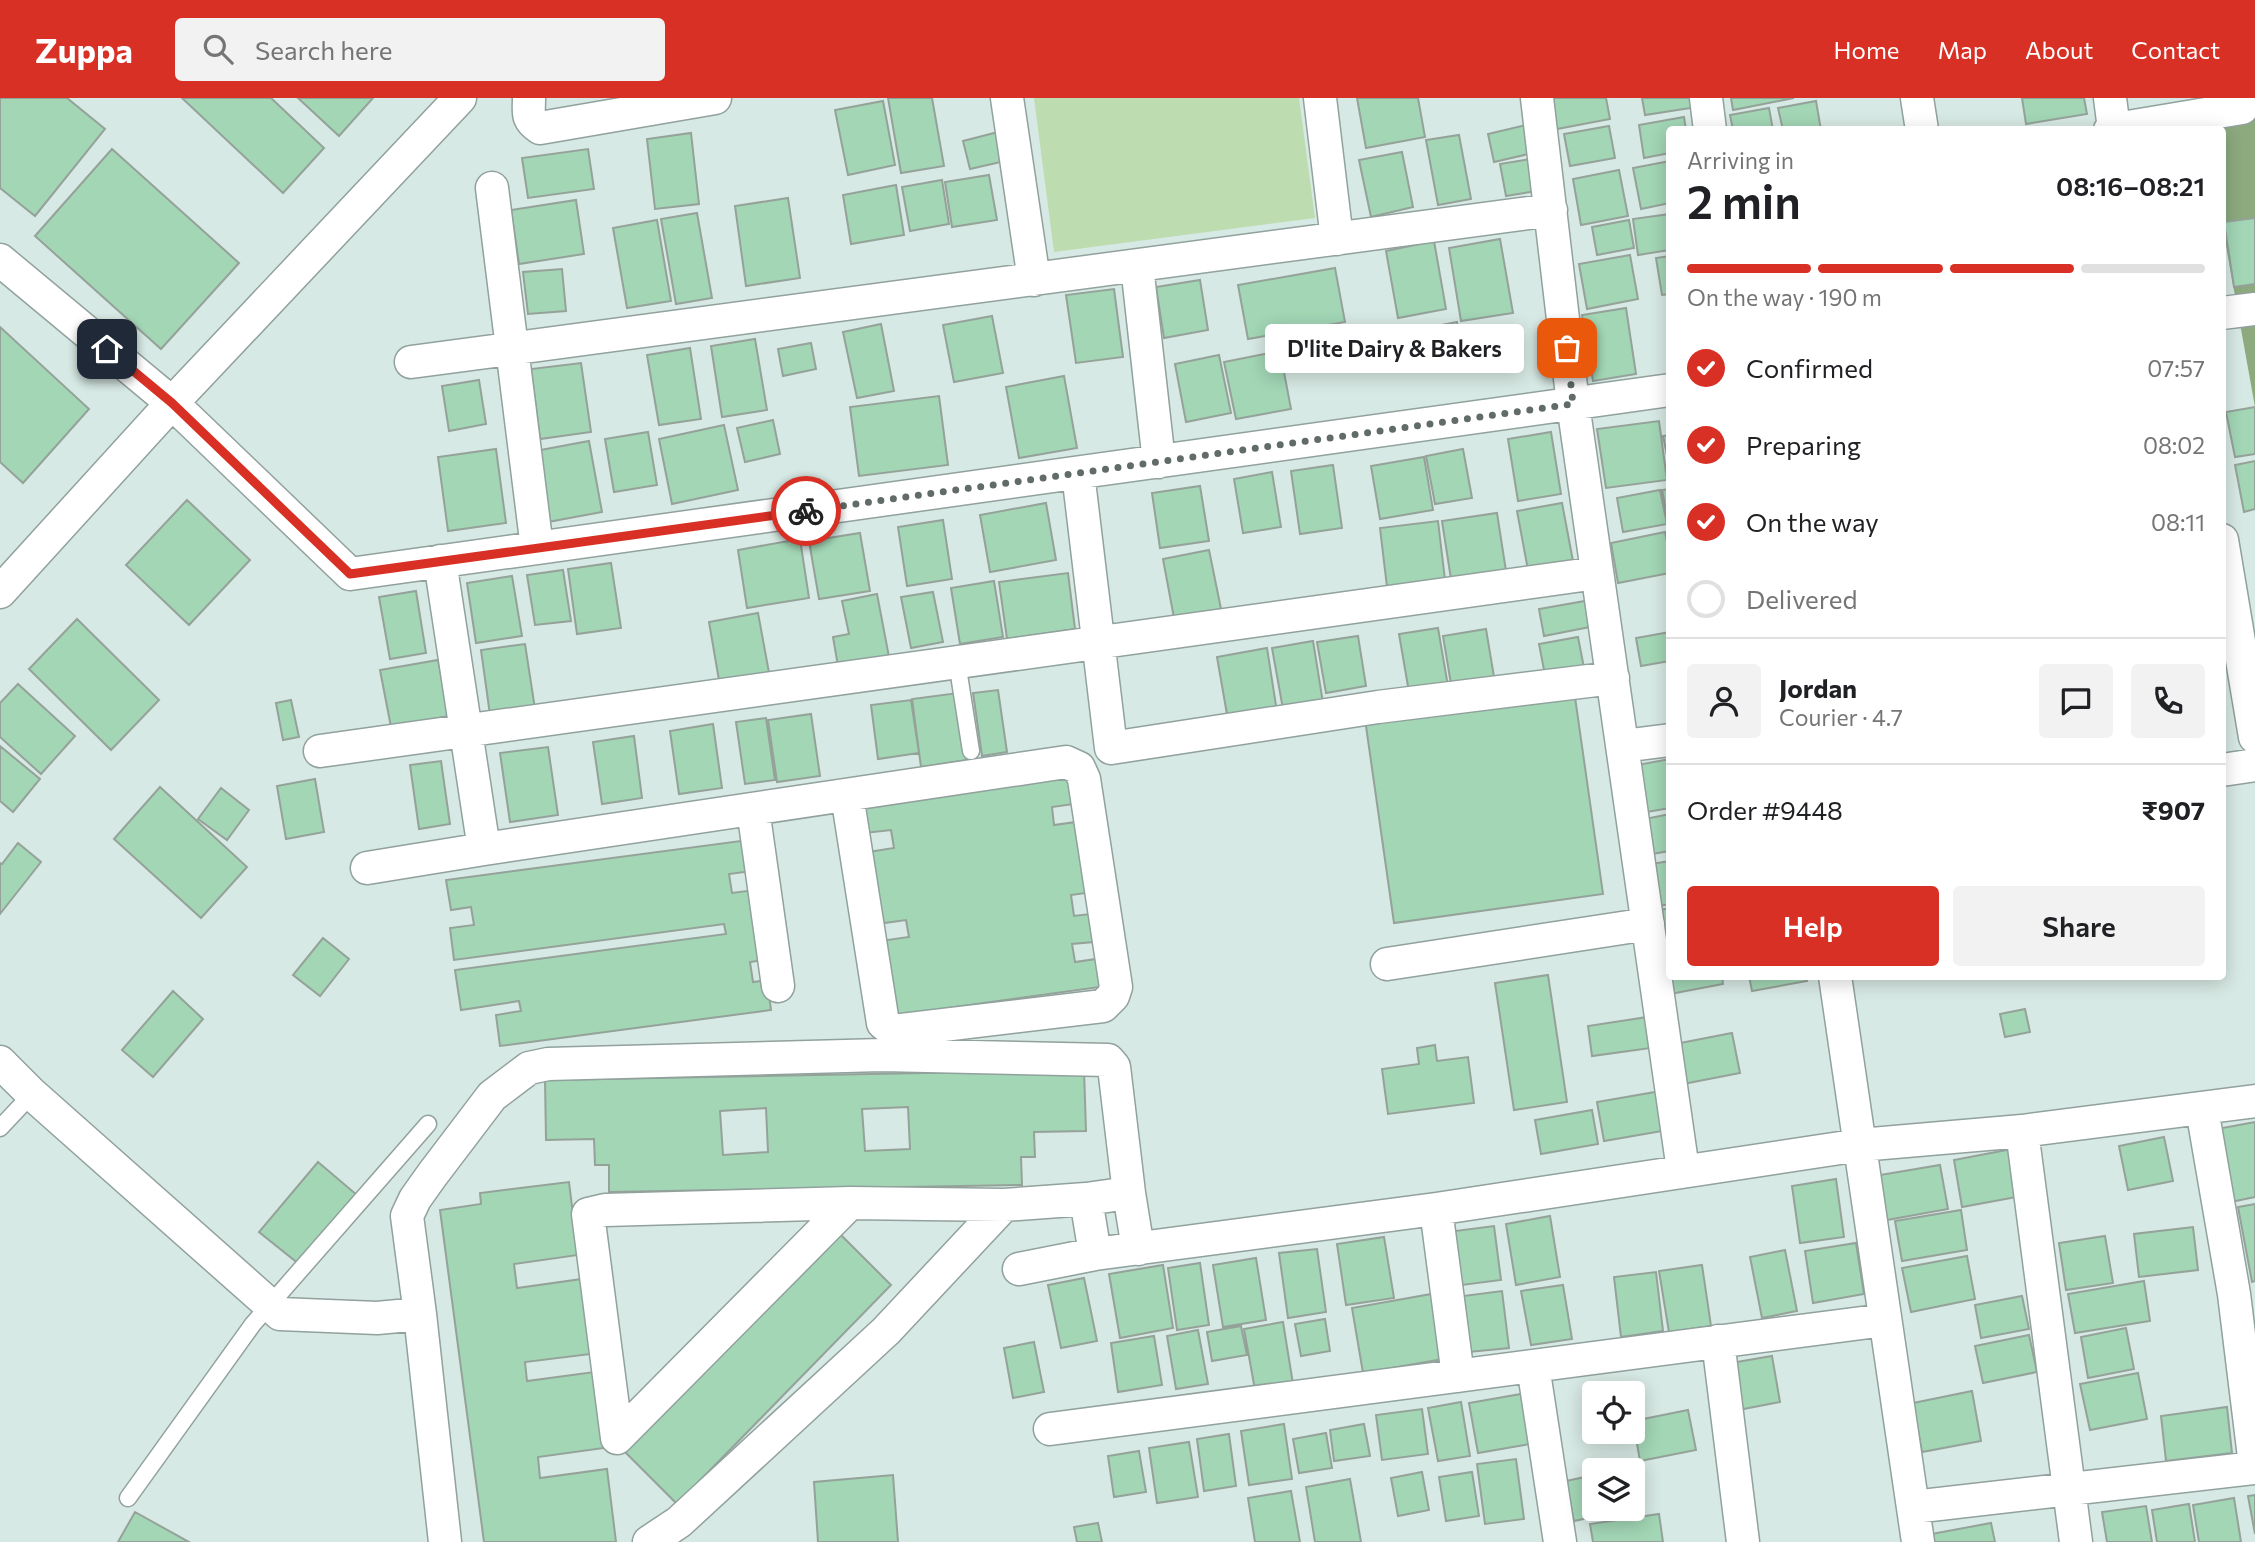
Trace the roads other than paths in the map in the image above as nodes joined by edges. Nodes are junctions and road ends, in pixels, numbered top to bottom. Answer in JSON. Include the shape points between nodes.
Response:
{"nodes":[{"id":1,"x":460,"y":98,"type":"edge"},
{"id":2,"x":529,"y":98,"type":"edge"},
{"id":3,"x":715,"y":98,"type":"edge"},
{"id":4,"x":1007,"y":98,"type":"edge"},
{"id":5,"x":1320,"y":98,"type":"edge"},
{"id":6,"x":1536,"y":98,"type":"edge"},
{"id":7,"x":1706,"y":98,"type":"edge"},
{"id":8,"x":1917,"y":98,"type":"edge"},
{"id":9,"x":2110,"y":98,"type":"edge"},
{"id":10,"x":2242,"y":108,"type":"dead end"},
{"id":11,"x":1710,"y":126,"type":"edge"},
{"id":12,"x":1921,"y":126,"type":"edge"},
{"id":13,"x":2112,"y":126,"type":"edge"},
{"id":14,"x":2131,"y":126,"type":"edge"},
{"id":15,"x":492,"y":188,"type":"dead end"},
{"id":16,"x":1551,"y":210,"type":"junction"},
{"id":17,"x":1337,"y":239,"type":"junction"},
{"id":18,"x":0,"y":260,"type":"edge"},
{"id":19,"x":1138,"y":266,"type":"junction"},
{"id":20,"x":1034,"y":280,"type":"junction"},
{"id":21,"x":2255,"y":309,"type":"edge"},
{"id":22,"x":2226,"y":313,"type":"edge"},
{"id":23,"x":512,"y":349,"type":"junction"},
{"id":24,"x":411,"y":362,"type":"dead end"},
{"id":25,"x":1666,"y":391,"type":"edge"},
{"id":26,"x":172,"y":403,"type":"junction"},
{"id":27,"x":1573,"y":404,"type":"junction"},
{"id":28,"x":1159,"y":461,"type":"junction"},
{"id":29,"x":1078,"y":472,"type":"junction"},
{"id":30,"x":537,"y":548,"type":"junction"},
{"id":31,"x":440,"y":561,"type":"junction"},
{"id":32,"x":2226,"y":564,"type":"edge"},
{"id":33,"x":1597,"y":573,"type":"junction"},
{"id":34,"x":0,"y":592,"type":"edge"},
{"id":35,"x":1098,"y":642,"type":"junction"},
{"id":36,"x":957,"y":662,"type":"junction"},
{"id":37,"x":1613,"y":678,"type":"junction"},
{"id":38,"x":465,"y":731,"type":"junction"},
{"id":39,"x":2255,"y":737,"type":"edge"},
{"id":40,"x":1666,"y":741,"type":"edge"},
{"id":41,"x":1623,"y":747,"type":"junction"},
{"id":42,"x":320,"y":751,"type":"dead end"},
{"id":43,"x":971,"y":751,"type":"dead end"},
{"id":44,"x":2255,"y":765,"type":"edge"},
{"id":45,"x":2226,"y":769,"type":"edge"},
{"id":46,"x":846,"y":795,"type":"junction"},
{"id":47,"x":753,"y":809,"type":"junction"},
{"id":48,"x":484,"y":849,"type":"junction"},
{"id":49,"x":368,"y":868,"type":"dead end"},
{"id":50,"x":1648,"y":924,"type":"junction"},
{"id":51,"x":1388,"y":964,"type":"dead end"},
{"id":52,"x":1836,"y":980,"type":"edge"},
{"id":53,"x":778,"y":986,"type":"dead end"},
{"id":54,"x":0,"y":1062,"type":"edge"},
{"id":55,"x":32,"y":1094,"type":"junction"},
{"id":56,"x":2255,"y":1101,"type":"edge"},
{"id":57,"x":2202,"y":1109,"type":"junction"},
{"id":58,"x":428,"y":1124,"type":"dead end"},
{"id":59,"x":0,"y":1128,"type":"edge"},
{"id":60,"x":2022,"y":1131,"type":"junction"},
{"id":61,"x":1860,"y":1145,"type":"junction"},
{"id":62,"x":1683,"y":1170,"type":"junction"},
{"id":63,"x":1129,"y":1193,"type":"junction"},
{"id":64,"x":1086,"y":1199,"type":"junction"},
{"id":65,"x":850,"y":1203,"type":"junction"},
{"id":66,"x":1004,"y":1205,"type":"junction"},
{"id":67,"x":1436,"y":1209,"type":"junction"},
{"id":68,"x":1138,"y":1249,"type":"junction"},
{"id":69,"x":1095,"y":1254,"type":"junction"},
{"id":70,"x":1019,"y":1269,"type":"dead end"},
{"id":71,"x":2245,"y":1293,"type":"edge"},
{"id":72,"x":271,"y":1306,"type":"junction"},
{"id":73,"x":420,"y":1314,"type":"junction"},
{"id":74,"x":1885,"y":1320,"type":"junction"},
{"id":75,"x":1718,"y":1342,"type":"junction"},
{"id":76,"x":1533,"y":1366,"type":"junction"},
{"id":77,"x":1458,"y":1376,"type":"junction"},
{"id":78,"x":1050,"y":1429,"type":"dead end"},
{"id":79,"x":2255,"y":1467,"type":"edge"},
{"id":80,"x":2069,"y":1490,"type":"junction"},
{"id":81,"x":128,"y":1499,"type":"dead end"},
{"id":82,"x":1913,"y":1507,"type":"junction"},
{"id":83,"x":446,"y":1542,"type":"edge"},
{"id":84,"x":649,"y":1542,"type":"edge"},
{"id":85,"x":1560,"y":1542,"type":"edge"},
{"id":86,"x":1743,"y":1542,"type":"edge"},
{"id":87,"x":1918,"y":1542,"type":"edge"},
{"id":88,"x":2077,"y":1542,"type":"edge"}],
"edges":[{"from":1,"to":26,"type":"street"},
{"from":2,"to":3,"type":"street","via":[[528,114],[540,128]]},
{"from":4,"to":20,"type":"street"},
{"from":5,"to":17,"type":"street"},
{"from":6,"to":16,"type":"street"},
{"from":7,"to":11,"type":"street"},
{"from":8,"to":12,"type":"street"},
{"from":9,"to":13,"type":"street"},
{"from":10,"to":14,"type":"street"},
{"from":15,"to":23,"type":"street"},
{"from":16,"to":17,"type":"street"},
{"from":16,"to":27,"type":"street"},
{"from":17,"to":19,"type":"street"},
{"from":18,"to":26,"type":"street"},
{"from":19,"to":20,"type":"street"},
{"from":19,"to":28,"type":"street"},
{"from":20,"to":23,"type":"street"},
{"from":21,"to":22,"type":"street"},
{"from":23,"to":24,"type":"street"},
{"from":23,"to":30,"type":"street"},
{"from":25,"to":27,"type":"street"},
{"from":26,"to":31,"type":"street","via":[[350,574]]},
{"from":26,"to":34,"type":"street"},
{"from":27,"to":28,"type":"street"},
{"from":27,"to":33,"type":"street"},
{"from":28,"to":29,"type":"street"},
{"from":29,"to":30,"type":"street"},
{"from":29,"to":35,"type":"street"},
{"from":30,"to":31,"type":"street"},
{"from":31,"to":38,"type":"street"},
{"from":32,"to":39,"type":"street"},
{"from":33,"to":35,"type":"street"},
{"from":33,"to":37,"type":"street"},
{"from":35,"to":36,"type":"street"},
{"from":35,"to":37,"type":"street","via":[[1111,748],[1378,707]]},
{"from":36,"to":38,"type":"street"},
{"from":36,"to":43,"type":"lane"},
{"from":37,"to":41,"type":"street"},
{"from":38,"to":42,"type":"street"},
{"from":38,"to":48,"type":"street"},
{"from":40,"to":41,"type":"street"},
{"from":41,"to":50,"type":"street"},
{"from":44,"to":45,"type":"street"},
{"from":46,"to":46,"type":"street","via":[[883,1023],[893,1031],[1103,1006],[1113,996],[1116,987],[1079,768],[1066,762]]},
{"from":46,"to":47,"type":"street"},
{"from":47,"to":48,"type":"street"},
{"from":47,"to":53,"type":"street"},
{"from":48,"to":49,"type":"street"},
{"from":50,"to":51,"type":"street"},
{"from":50,"to":62,"type":"street"},
{"from":52,"to":61,"type":"street"},
{"from":54,"to":55,"type":"street"},
{"from":55,"to":59,"type":"lane"},
{"from":55,"to":72,"type":"street"},
{"from":56,"to":57,"type":"street"},
{"from":57,"to":60,"type":"street"},
{"from":57,"to":71,"type":"street"},
{"from":58,"to":72,"type":"lane"},
{"from":60,"to":61,"type":"street"},
{"from":60,"to":80,"type":"street"},
{"from":61,"to":62,"type":"street"},
{"from":61,"to":74,"type":"street"},
{"from":62,"to":67,"type":"street"},
{"from":63,"to":64,"type":"street"},
{"from":63,"to":68,"type":"street"},
{"from":63,"to":73,"type":"street","via":[[1114,1067],[1108,1060],[882,1055],[548,1064],[529,1068],[492,1096],[415,1199],[407,1216]]},
{"from":64,"to":66,"type":"street"},
{"from":64,"to":69,"type":"street"},
{"from":65,"to":65,"type":"street","via":[[588,1214],[617,1438]]},
{"from":65,"to":66,"type":"street"},
{"from":66,"to":84,"type":"street","via":[[886,1331],[679,1522]]},
{"from":67,"to":68,"type":"street"},
{"from":67,"to":77,"type":"street"},
{"from":68,"to":69,"type":"street"},
{"from":69,"to":70,"type":"street"},
{"from":71,"to":79,"type":"street"},
{"from":72,"to":73,"type":"street","via":[[280,1314],[377,1318]]},
{"from":72,"to":81,"type":"lane","via":[[253,1324]]},
{"from":73,"to":83,"type":"street"},
{"from":74,"to":75,"type":"street"},
{"from":74,"to":82,"type":"street"},
{"from":75,"to":76,"type":"street"},
{"from":75,"to":86,"type":"street"},
{"from":76,"to":77,"type":"street"},
{"from":76,"to":85,"type":"street"},
{"from":77,"to":78,"type":"street"},
{"from":79,"to":80,"type":"street"},
{"from":80,"to":82,"type":"street"},
{"from":80,"to":88,"type":"street"},
{"from":82,"to":87,"type":"street"}]}
